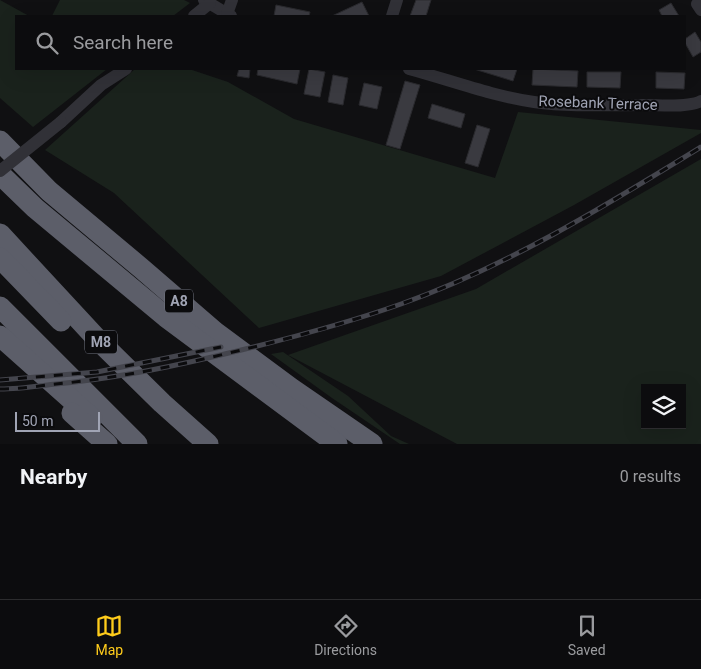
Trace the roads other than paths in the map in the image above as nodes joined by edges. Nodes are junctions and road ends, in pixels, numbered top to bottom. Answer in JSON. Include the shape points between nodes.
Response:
{"nodes":[{"id":1,"x":232,"y":0,"type":"edge"},
{"id":2,"x":397,"y":0,"type":"edge"},
{"id":3,"x":207,"y":2,"type":"edge"},
{"id":4,"x":195,"y":15,"type":"edge"},
{"id":5,"x":229,"y":15,"type":"edge"},
{"id":6,"x":392,"y":15,"type":"edge"},
{"id":7,"x":124,"y":70,"type":"edge"},
{"id":8,"x":412,"y":70,"type":"edge"},
{"id":9,"x":700,"y":104,"type":"edge"},
{"id":10,"x":0,"y":141,"type":"edge"},
{"id":11,"x":0,"y":172,"type":"edge"},
{"id":12,"x":0,"y":234,"type":"edge"},
{"id":13,"x":0,"y":258,"type":"edge"},
{"id":14,"x":0,"y":307,"type":"edge"},
{"id":15,"x":0,"y":336,"type":"edge"},
{"id":16,"x":0,"y":346,"type":"edge"},
{"id":17,"x":107,"y":444,"type":"edge"},
{"id":18,"x":122,"y":444,"type":"edge"},
{"id":19,"x":137,"y":444,"type":"edge"},
{"id":20,"x":191,"y":444,"type":"edge"},
{"id":21,"x":208,"y":444,"type":"edge"},
{"id":22,"x":337,"y":444,"type":"edge"},
{"id":23,"x":372,"y":444,"type":"edge"}],
"edges":[{"from":1,"to":5,"type":"street"},
{"from":2,"to":6,"type":"street"},
{"from":3,"to":4,"type":"street"},
{"from":3,"to":5,"type":"street"},
{"from":7,"to":11,"type":"street","bridge":true,"via":[[101,85]]},
{"from":8,"to":9,"type":"street","name":"Rosebank Terrace","via":[[535,102],[576,105]]},
{"from":10,"to":23,"type":"highway","number":"A8","via":[[49,191],[215,332]]},
{"from":11,"to":22,"type":"highway","number":"A8","via":[[35,208],[166,316]]},
{"from":12,"to":21,"type":"highway","number":"M8","via":[[99,341]]},
{"from":13,"to":20,"type":"highway","number":"M8","via":[[79,340]]},
{"from":14,"to":19,"type":"highway"},
{"from":15,"to":18,"type":"highway"},
{"from":16,"to":17,"type":"highway"}]}
